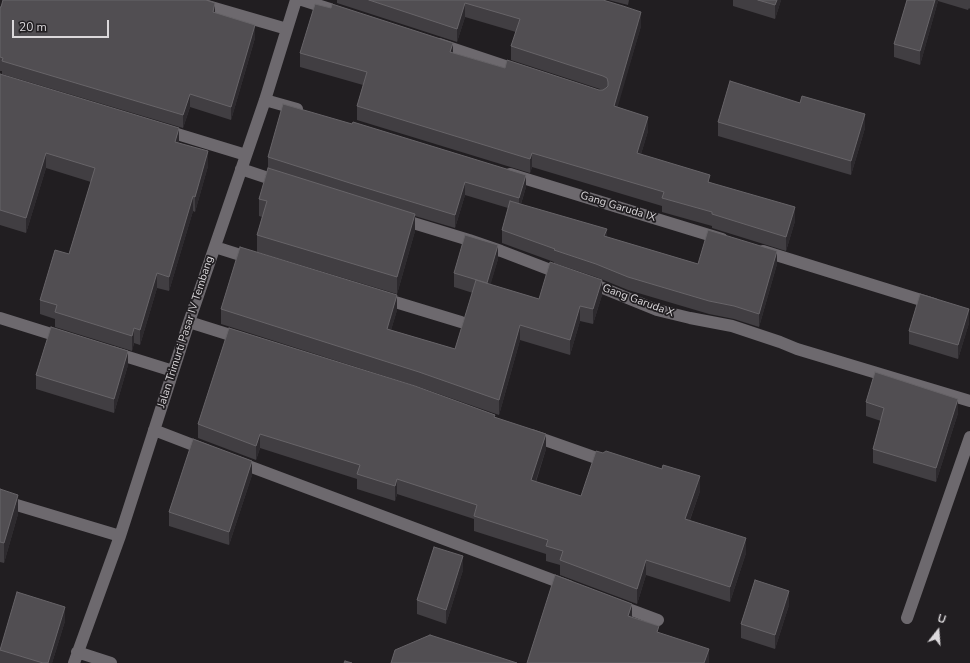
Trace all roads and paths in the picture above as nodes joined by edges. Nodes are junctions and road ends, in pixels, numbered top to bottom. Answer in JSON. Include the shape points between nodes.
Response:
{"nodes":[{"id":1,"x":187,"y":0,"type":"edge"},
{"id":2,"x":296,"y":0,"type":"edge"},
{"id":3,"x":302,"y":0,"type":"edge"},
{"id":4,"x":340,"y":12,"type":"edge"},
{"id":5,"x":287,"y":29,"type":"junction"},
{"id":6,"x":429,"y":41,"type":"edge"},
{"id":7,"x":534,"y":75,"type":"edge"},
{"id":8,"x":265,"y":100,"type":"junction"},
{"id":9,"x":311,"y":114,"type":"edge"},
{"id":10,"x":156,"y":128,"type":"edge"},
{"id":11,"x":246,"y":155,"type":"junction"},
{"id":12,"x":241,"y":169,"type":"junction"},
{"id":13,"x":500,"y":171,"type":"edge"},
{"id":14,"x":292,"y":186,"type":"edge"},
{"id":15,"x":387,"y":215,"type":"edge"},
{"id":16,"x":735,"y":243,"type":"edge"},
{"id":17,"x":214,"y":247,"type":"junction"},
{"id":18,"x":750,"y":248,"type":"edge"},
{"id":19,"x":267,"y":263,"type":"edge"},
{"id":20,"x":371,"y":295,"type":"edge"},
{"id":21,"x":947,"y":308,"type":"edge"},
{"id":22,"x":0,"y":318,"type":"edge"},
{"id":23,"x":189,"y":322,"type":"junction"},
{"id":24,"x":461,"y":322,"type":"dead end"},
{"id":25,"x":75,"y":341,"type":"edge"},
{"id":26,"x":258,"y":343,"type":"edge"},
{"id":27,"x":98,"y":348,"type":"edge"},
{"id":28,"x":173,"y":371,"type":"junction"},
{"id":29,"x":970,"y":401,"type":"edge"},
{"id":30,"x":154,"y":430,"type":"junction"},
{"id":31,"x":521,"y":431,"type":"edge"},
{"id":32,"x":970,"y":437,"type":"edge"},
{"id":33,"x":602,"y":460,"type":"edge"},
{"id":34,"x":0,"y":500,"type":"edge"},
{"id":35,"x":120,"y":536,"type":"junction"},
{"id":36,"x":578,"y":589,"type":"edge"},
{"id":37,"x":607,"y":600,"type":"edge"},
{"id":38,"x":907,"y":618,"type":"dead end"},
{"id":39,"x":658,"y":620,"type":"dead end"},
{"id":40,"x":76,"y":657,"type":"edge"},
{"id":41,"x":111,"y":663,"type":"edge"}],
"edges":[{"from":1,"to":5,"type":"street"},
{"from":2,"to":5,"type":"street","name":"Jalan Trimurti Pasar IV Tembang"},
{"from":3,"to":4,"type":"street"},
{"from":5,"to":8,"type":"street","name":"Jalan Trimurti Pasar IV Tembang"},
{"from":6,"to":7,"type":"street"},
{"from":8,"to":9,"type":"street"},
{"from":8,"to":11,"type":"street","name":"Jalan Trimurti Pasar IV Tembang"},
{"from":10,"to":11,"type":"street"},
{"from":11,"to":12,"type":"street","name":"Jalan Trimurti Pasar IV Tembang"},
{"from":12,"to":14,"type":"street"},
{"from":12,"to":17,"type":"street","name":"Jalan Trimurti Pasar IV Tembang"},
{"from":13,"to":16,"type":"street","name":"Gang Garuda IX"},
{"from":15,"to":29,"type":"street","name":"Gang Garuda X","via":[[495,248],[657,310],[732,326],[797,349]]},
{"from":17,"to":19,"type":"street"},
{"from":17,"to":23,"type":"street","name":"Jalan Trimurti Pasar IV Tembang"},
{"from":18,"to":21,"type":"street"},
{"from":20,"to":24,"type":"street"},
{"from":22,"to":25,"type":"street"},
{"from":23,"to":26,"type":"street"},
{"from":23,"to":28,"type":"street","name":"Jalan Trimurti Pasar IV Tembang"},
{"from":27,"to":28,"type":"street"},
{"from":28,"to":30,"type":"street","name":"Jalan Trimurti Pasar IV Tembang"},
{"from":30,"to":35,"type":"street","name":"Jalan Trimurti Pasar IV Tembang"},
{"from":30,"to":36,"type":"street"},
{"from":31,"to":33,"type":"street"},
{"from":32,"to":38,"type":"street"},
{"from":34,"to":35,"type":"street"},
{"from":35,"to":40,"type":"street","name":"Jalan Trimurti Pasar IV Tembang"},
{"from":37,"to":39,"type":"street"},
{"from":40,"to":41,"type":"street"}]}
